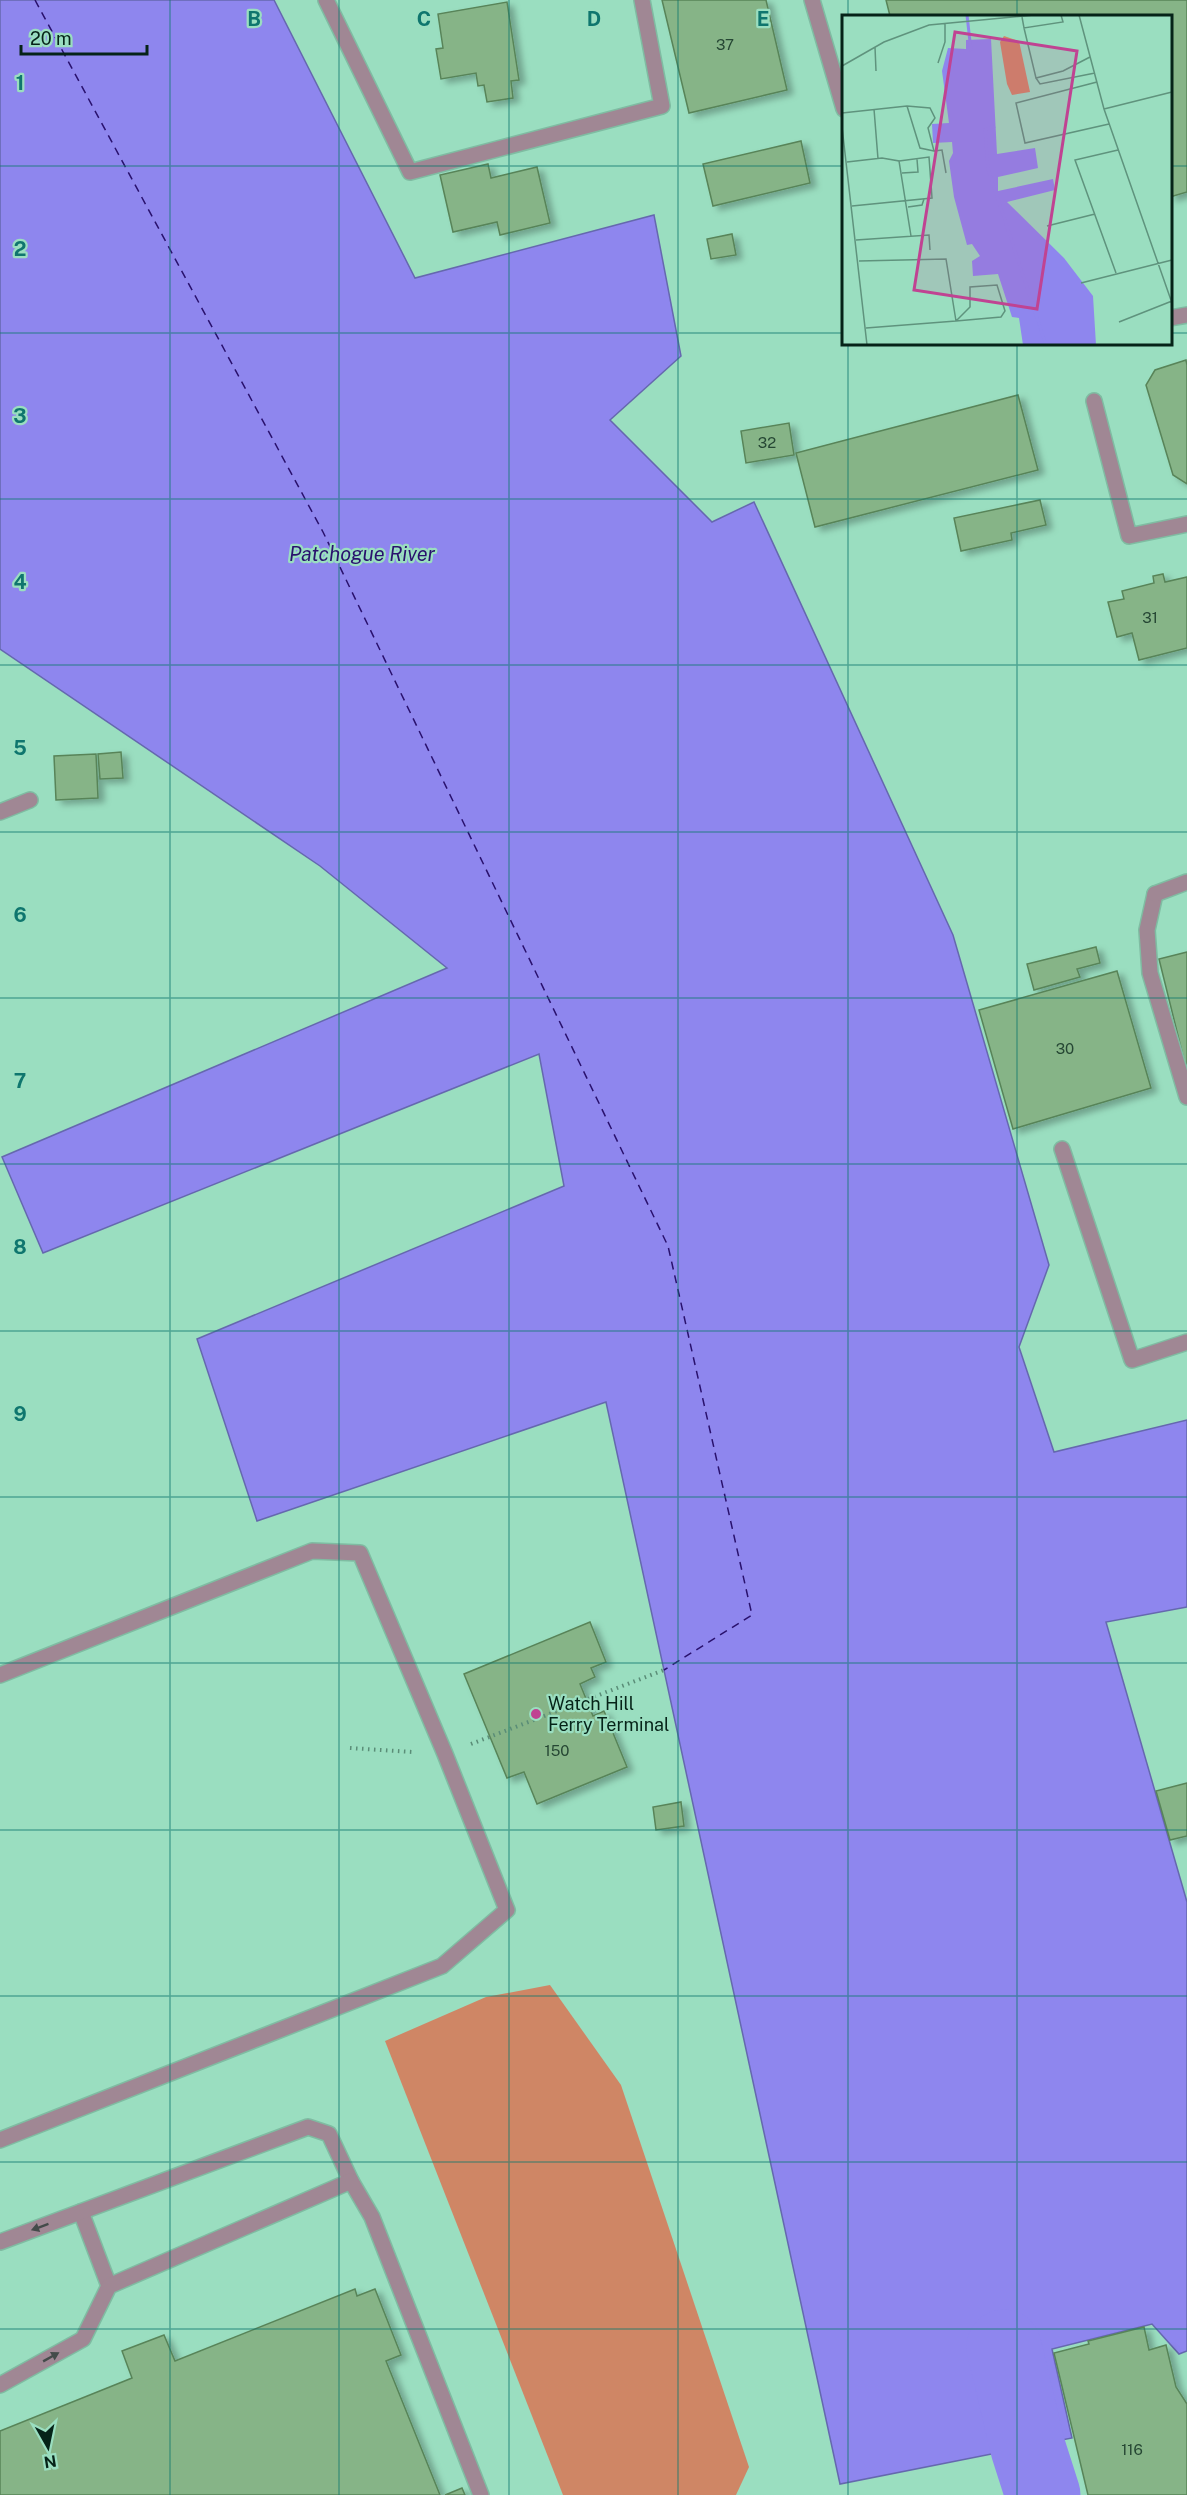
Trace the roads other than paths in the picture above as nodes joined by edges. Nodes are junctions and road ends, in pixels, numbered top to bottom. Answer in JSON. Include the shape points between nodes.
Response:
{"nodes":[{"id":1,"x":326,"y":0,"type":"edge"},
{"id":2,"x":642,"y":0,"type":"edge"},
{"id":3,"x":812,"y":0,"type":"edge"},
{"id":4,"x":842,"y":105,"type":"edge"},
{"id":5,"x":1187,"y":315,"type":"edge"},
{"id":6,"x":1172,"y":318,"type":"edge"},
{"id":7,"x":1094,"y":401,"type":"dead end"},
{"id":8,"x":1187,"y":524,"type":"edge"},
{"id":9,"x":30,"y":800,"type":"dead end"},
{"id":10,"x":0,"y":812,"type":"edge"},
{"id":11,"x":1187,"y":882,"type":"edge"},
{"id":12,"x":1187,"y":1097,"type":"edge"},
{"id":13,"x":1062,"y":1149,"type":"dead end"},
{"id":14,"x":1187,"y":1342,"type":"edge"},
{"id":15,"x":0,"y":1675,"type":"edge"},
{"id":16,"x":0,"y":2140,"type":"edge"},
{"id":17,"x":351,"y":2181,"type":"junction"},
{"id":18,"x":81,"y":2212,"type":"junction"},
{"id":19,"x":0,"y":2242,"type":"edge"},
{"id":20,"x":109,"y":2286,"type":"junction"},
{"id":21,"x":0,"y":2385,"type":"edge"},
{"id":22,"x":481,"y":2495,"type":"edge"}],
"edges":[{"from":1,"to":2,"type":"street","via":[[410,172],[662,106]]},
{"from":3,"to":4,"type":"street"},
{"from":5,"to":6,"type":"street"},
{"from":7,"to":8,"type":"street","via":[[1129,536]]},
{"from":9,"to":10,"type":"street"},
{"from":11,"to":12,"type":"street","via":[[1155,894],[1147,930],[1150,973]]},
{"from":13,"to":14,"type":"street","via":[[1132,1360]]},
{"from":15,"to":16,"type":"street","via":[[312,1551],[360,1553],[507,1911],[442,1966]]},
{"from":17,"to":18,"type":"street","via":[[329,2134],[308,2127]]},
{"from":17,"to":20,"type":"street"},
{"from":17,"to":22,"type":"street","via":[[372,2217]]},
{"from":18,"to":19,"type":"street","one_way":true},
{"from":18,"to":20,"type":"street"},
{"from":21,"to":20,"type":"street","one_way":true,"via":[[83,2339]]}]}
